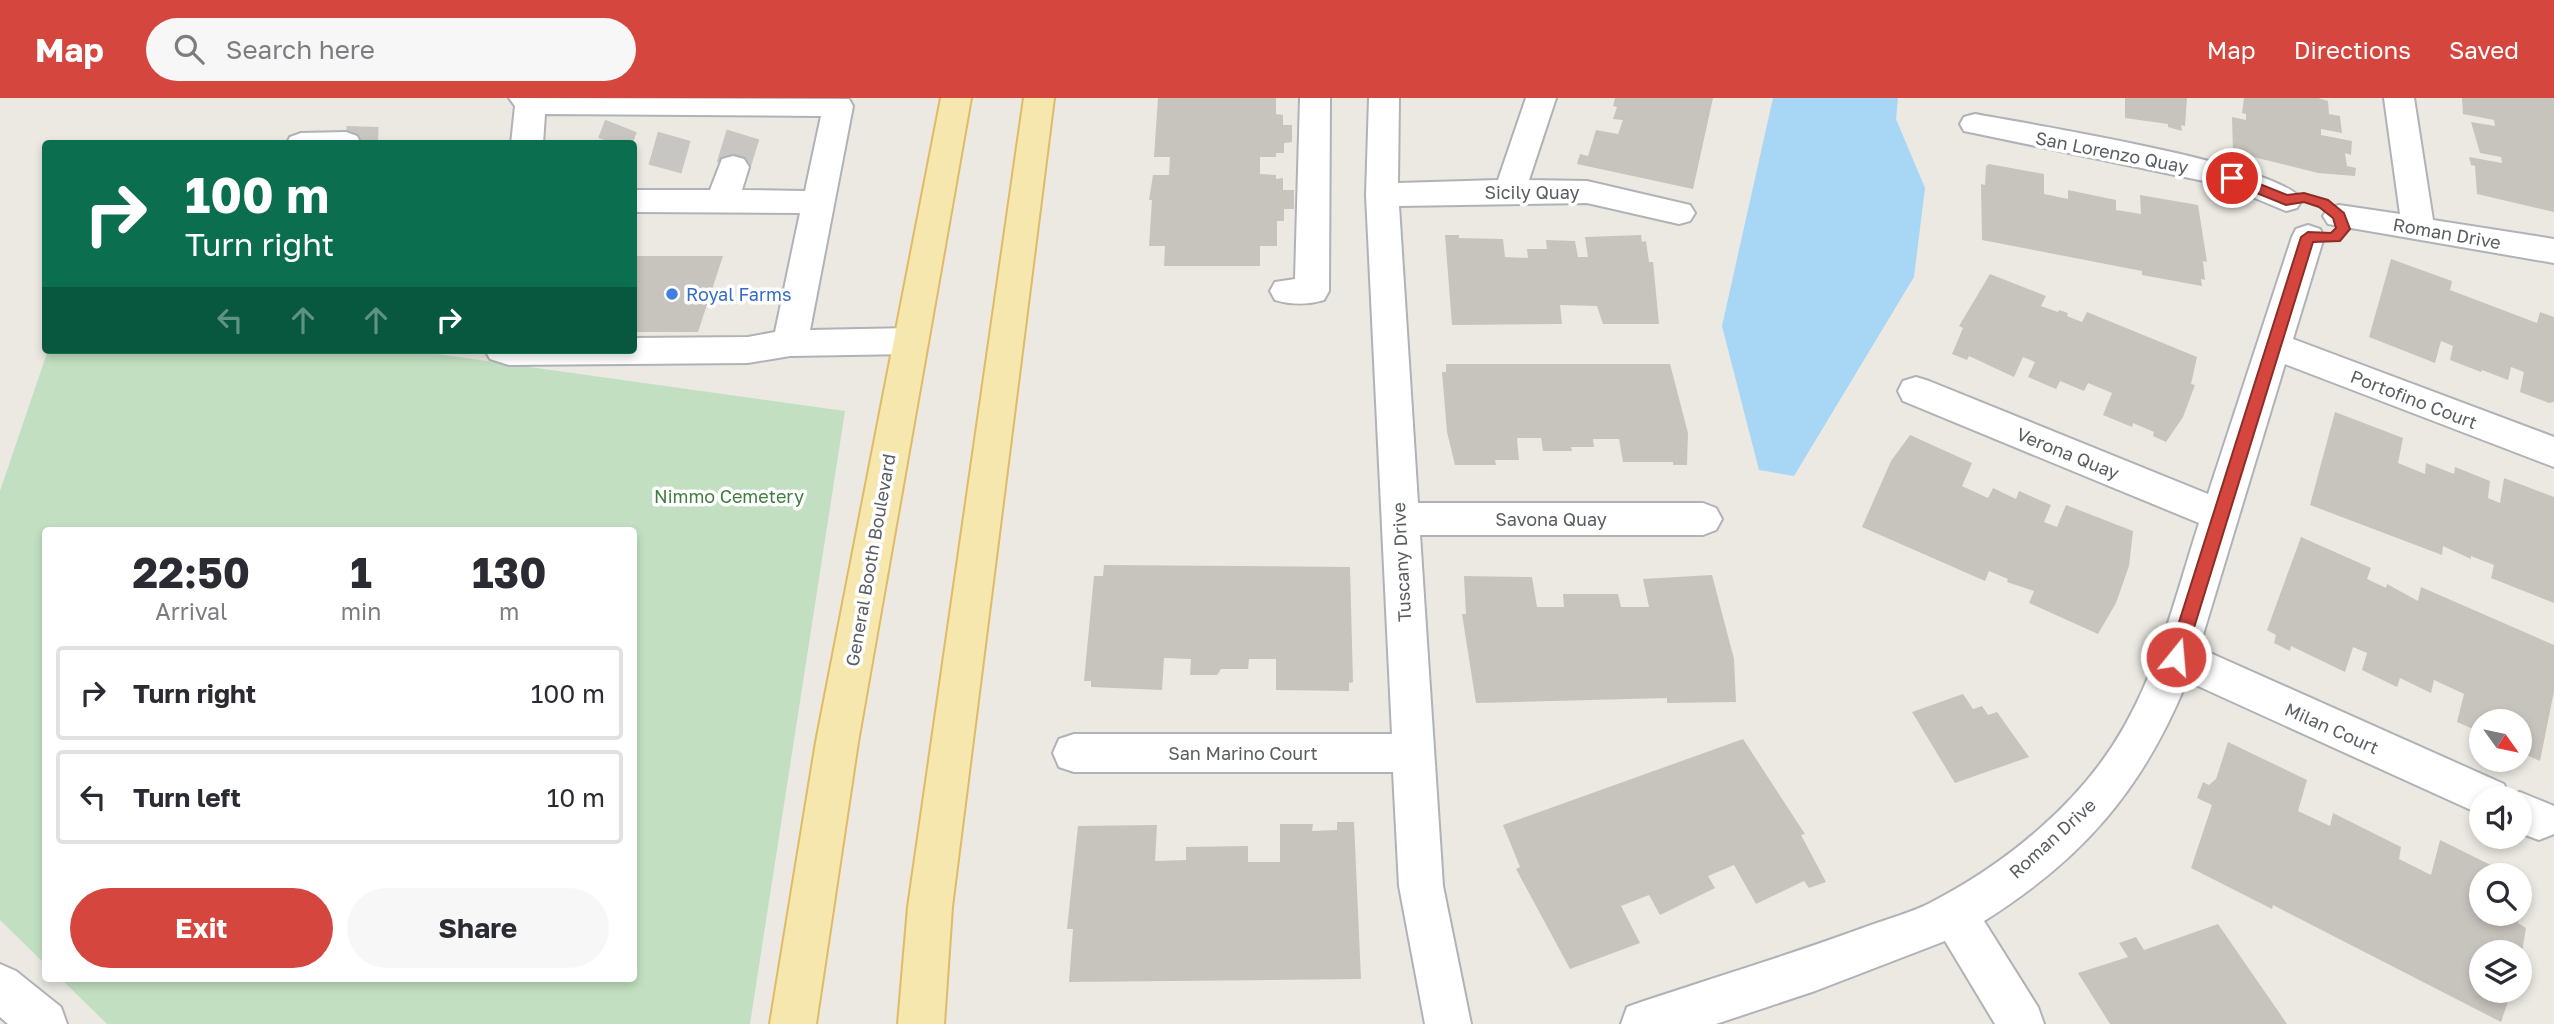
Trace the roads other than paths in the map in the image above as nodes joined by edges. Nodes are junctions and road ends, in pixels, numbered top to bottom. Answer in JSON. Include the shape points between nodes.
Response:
{"nodes":[{"id":1,"x":956,"y":98,"type":"edge"},
{"id":2,"x":1039,"y":98,"type":"edge"},
{"id":3,"x":1315,"y":98,"type":"edge"},
{"id":4,"x":1384,"y":98,"type":"edge"},
{"id":5,"x":1541,"y":98,"type":"edge"},
{"id":6,"x":2399,"y":98,"type":"edge"},
{"id":7,"x":527,"y":101,"type":"edge"},
{"id":8,"x":1975,"y":124,"type":"dead end"},
{"id":9,"x":527,"y":140,"type":"edge"},
{"id":10,"x":733,"y":167,"type":"tunnel mouth"},
{"id":11,"x":665,"y":169,"type":"tunnel mouth"},
{"id":12,"x":1510,"y":191,"type":"junction"},
{"id":13,"x":1382,"y":195,"type":"junction"},
{"id":14,"x":645,"y":201,"type":"edge"},
{"id":15,"x":723,"y":201,"type":"junction"},
{"id":16,"x":819,"y":202,"type":"junction"},
{"id":17,"x":1679,"y":212,"type":"dead end"},
{"id":18,"x":2323,"y":227,"type":"junction"},
{"id":19,"x":2418,"y":227,"type":"junction"},
{"id":20,"x":2554,"y":251,"type":"edge"},
{"id":21,"x":1287,"y":291,"type":"dead end"},
{"id":22,"x":911,"y":341,"type":"junction"},
{"id":23,"x":790,"y":343,"type":"junction"},
{"id":24,"x":2274,"y":346,"type":"junction"},
{"id":25,"x":637,"y":350,"type":"edge"},
{"id":26,"x":1916,"y":391,"type":"dead end"},
{"id":27,"x":2554,"y":452,"type":"edge"},
{"id":28,"x":2219,"y":515,"type":"junction"},
{"id":29,"x":1399,"y":519,"type":"junction"},
{"id":30,"x":1703,"y":519,"type":"dead end"},
{"id":31,"x":2176,"y":657,"type":"junction"},
{"id":32,"x":1074,"y":753,"type":"dead end"},
{"id":33,"x":1412,"y":753,"type":"junction"},
{"id":34,"x":2469,"y":789,"type":"edge"},
{"id":35,"x":1954,"y":914,"type":"junction"},
{"id":36,"x":0,"y":987,"type":"edge"},
{"id":37,"x":44,"y":1024,"type":"edge"},
{"id":38,"x":793,"y":1024,"type":"edge"},
{"id":39,"x":921,"y":1024,"type":"edge"},
{"id":40,"x":1448,"y":1024,"type":"edge"},
{"id":41,"x":1644,"y":1024,"type":"edge"},
{"id":42,"x":2021,"y":1024,"type":"edge"}],
"edges":[{"from":1,"to":22,"type":"main road","name":"General Booth Boulevard"},
{"from":2,"to":39,"type":"main road","via":[[930,907]]},
{"from":3,"to":21,"type":"street","via":[[1311,291]]},
{"from":4,"to":13,"type":"street","name":"Tuscany Drive"},
{"from":5,"to":12,"type":"street"},
{"from":6,"to":19,"type":"street"},
{"from":7,"to":9,"type":"street"},
{"from":7,"to":16,"type":"street","via":[[625,115],[680,117],[749,117],[838,106]]},
{"from":8,"to":18,"type":"street","name":"San Lorenzo Quay","via":[[2206,171],[2286,200],[2279,209],[2284,222]]},
{"from":10,"to":15,"type":"street"},
{"from":11,"to":14,"type":"street"},
{"from":12,"to":13,"type":"street","name":"Sicily Quay"},
{"from":12,"to":17,"type":"street","name":"Sicily Quay","via":[[1587,192]]},
{"from":13,"to":29,"type":"street","name":"Tuscany Drive"},
{"from":14,"to":15,"type":"street"},
{"from":15,"to":16,"type":"street"},
{"from":16,"to":23,"type":"street"},
{"from":18,"to":19,"type":"street","name":"Roman Drive"},
{"from":18,"to":24,"type":"street","name":"Roman Drive"},
{"from":19,"to":20,"type":"street","name":"Roman Drive"},
{"from":22,"to":23,"type":"street"},
{"from":22,"to":38,"type":"main road","name":"General Booth Boulevard","via":[[837,743]]},
{"from":23,"to":25,"type":"street","via":[[748,350]]},
{"from":24,"to":27,"type":"street","name":"Portofino Court"},
{"from":24,"to":28,"type":"street","name":"Roman Drive"},
{"from":26,"to":28,"type":"street","name":"Verona Quay"},
{"from":28,"to":31,"type":"street","name":"Roman Drive"},
{"from":29,"to":30,"type":"street","name":"Savona Quay"},
{"from":29,"to":33,"type":"street","name":"Tuscany Drive"},
{"from":31,"to":34,"type":"street","name":"Milan Court"},
{"from":31,"to":35,"type":"street","name":"Roman Drive","via":[[2160,700],[2133,750],[2096,801],[2041,851]]},
{"from":32,"to":33,"type":"street","name":"San Marino Court"},
{"from":33,"to":40,"type":"street","name":"Tuscany Drive","via":[[1421,887]]},
{"from":35,"to":41,"type":"street","name":"Roman Drive","via":[[1825,965]]},
{"from":35,"to":42,"type":"street"},
{"from":36,"to":37,"type":"street"}]}
